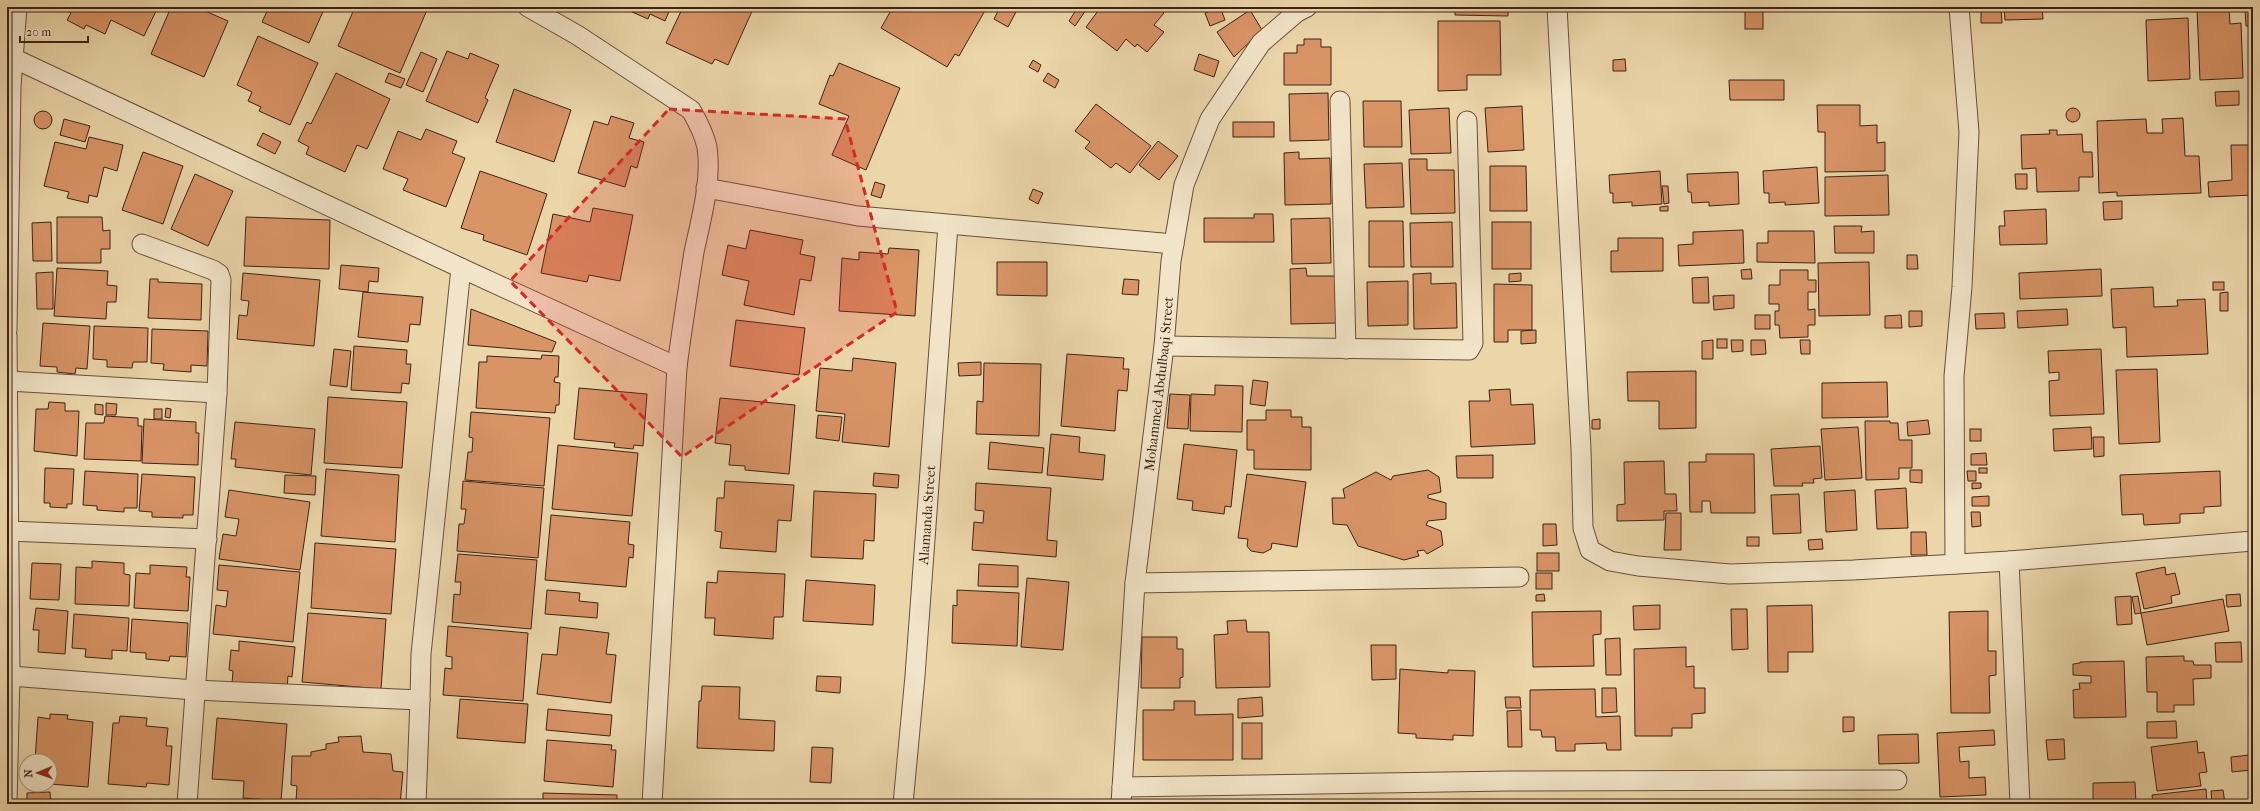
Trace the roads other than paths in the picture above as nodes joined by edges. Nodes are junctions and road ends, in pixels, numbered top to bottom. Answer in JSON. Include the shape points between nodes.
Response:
{"nodes":[{"id":1,"x":17,"y":7,"type":"edge"},
{"id":2,"x":528,"y":7,"type":"edge"},
{"id":3,"x":1307,"y":7,"type":"edge"},
{"id":4,"x":1557,"y":7,"type":"edge"},
{"id":5,"x":1959,"y":7,"type":"edge"},
{"id":6,"x":13,"y":58,"type":"junction"},
{"id":7,"x":9,"y":86,"type":"edge"},
{"id":8,"x":1340,"y":101,"type":"dead end"},
{"id":9,"x":1467,"y":121,"type":"dead end"},
{"id":10,"x":706,"y":188,"type":"junction"},
{"id":11,"x":948,"y":225,"type":"junction"},
{"id":12,"x":142,"y":244,"type":"dead end"},
{"id":13,"x":1174,"y":244,"type":"junction"},
{"id":14,"x":461,"y":268,"type":"junction"},
{"id":15,"x":7,"y":330,"type":"edge"},
{"id":16,"x":7,"y":335,"type":"edge"},
{"id":17,"x":1164,"y":346,"type":"junction"},
{"id":18,"x":1346,"y":350,"type":"junction"},
{"id":19,"x":677,"y":367,"type":"junction"},
{"id":20,"x":8,"y":381,"type":"junction"},
{"id":21,"x":217,"y":393,"type":"junction"},
{"id":22,"x":8,"y":531,"type":"junction"},
{"id":23,"x":207,"y":539,"type":"junction"},
{"id":24,"x":2253,"y":541,"type":"edge"},
{"id":25,"x":2009,"y":560,"type":"junction"},
{"id":26,"x":1955,"y":564,"type":"junction"},
{"id":27,"x":1519,"y":577,"type":"dead end"},
{"id":28,"x":8,"y":581,"type":"edge"},
{"id":29,"x":1135,"y":583,"type":"junction"},
{"id":30,"x":10,"y":676,"type":"junction"},
{"id":31,"x":195,"y":690,"type":"junction"},
{"id":32,"x":420,"y":700,"type":"junction"},
{"id":33,"x":1897,"y":780,"type":"dead end"},
{"id":34,"x":1122,"y":796,"type":"edge"},
{"id":35,"x":7,"y":804,"type":"edge"},
{"id":36,"x":187,"y":804,"type":"edge"},
{"id":37,"x":416,"y":804,"type":"edge"},
{"id":38,"x":652,"y":804,"type":"edge"},
{"id":39,"x":903,"y":804,"type":"edge"},
{"id":40,"x":2020,"y":804,"type":"edge"}],
"edges":[{"from":1,"to":6,"type":"street"},
{"from":2,"to":10,"type":"street","via":[[577,35],[691,110],[706,146]]},
{"from":3,"to":13,"type":"street","name":"Mohammed Abdulbaqi Street","via":[[1297,12],[1261,43],[1210,119],[1184,185]]},
{"from":4,"to":26,"type":"street","via":[[1583,528],[1590,550],[1610,561],[1638,566],[1730,574]]},
{"from":5,"to":26,"type":"street","via":[[1969,132],[1962,287],[1954,376]]},
{"from":6,"to":7,"type":"street"},
{"from":6,"to":14,"type":"street"},
{"from":7,"to":15,"type":"street"},
{"from":8,"to":18,"type":"street"},
{"from":9,"to":18,"type":"street","via":[[1473,343],[1469,350],[1458,352]]},
{"from":10,"to":11,"type":"street","via":[[858,216]]},
{"from":10,"to":19,"type":"street"},
{"from":11,"to":13,"type":"street"},
{"from":11,"to":39,"type":"street","name":"Alamanda Street","via":[[915,676]]},
{"from":12,"to":21,"type":"street","via":[[220,274]]},
{"from":13,"to":17,"type":"street","name":"Mohammed Abdulbaqi Street"},
{"from":14,"to":19,"type":"street"},
{"from":14,"to":32,"type":"street","via":[[421,654]]},
{"from":16,"to":20,"type":"street"},
{"from":17,"to":18,"type":"street"},
{"from":17,"to":29,"type":"street","name":"Mohammed Abdulbaqi Street"},
{"from":19,"to":38,"type":"street"},
{"from":20,"to":21,"type":"street"},
{"from":20,"to":22,"type":"street"},
{"from":21,"to":23,"type":"street"},
{"from":22,"to":23,"type":"street"},
{"from":22,"to":28,"type":"street"},
{"from":23,"to":31,"type":"street"},
{"from":24,"to":25,"type":"street"},
{"from":25,"to":26,"type":"street"},
{"from":25,"to":40,"type":"street"},
{"from":27,"to":29,"type":"street"},
{"from":28,"to":30,"type":"street"},
{"from":29,"to":34,"type":"street","name":"Mohammed Abdulbaqi Street"},
{"from":30,"to":31,"type":"street"},
{"from":30,"to":35,"type":"street"},
{"from":31,"to":32,"type":"street"},
{"from":31,"to":36,"type":"street"},
{"from":32,"to":37,"type":"street"},
{"from":33,"to":34,"type":"street","via":[[1509,780]]}]}
